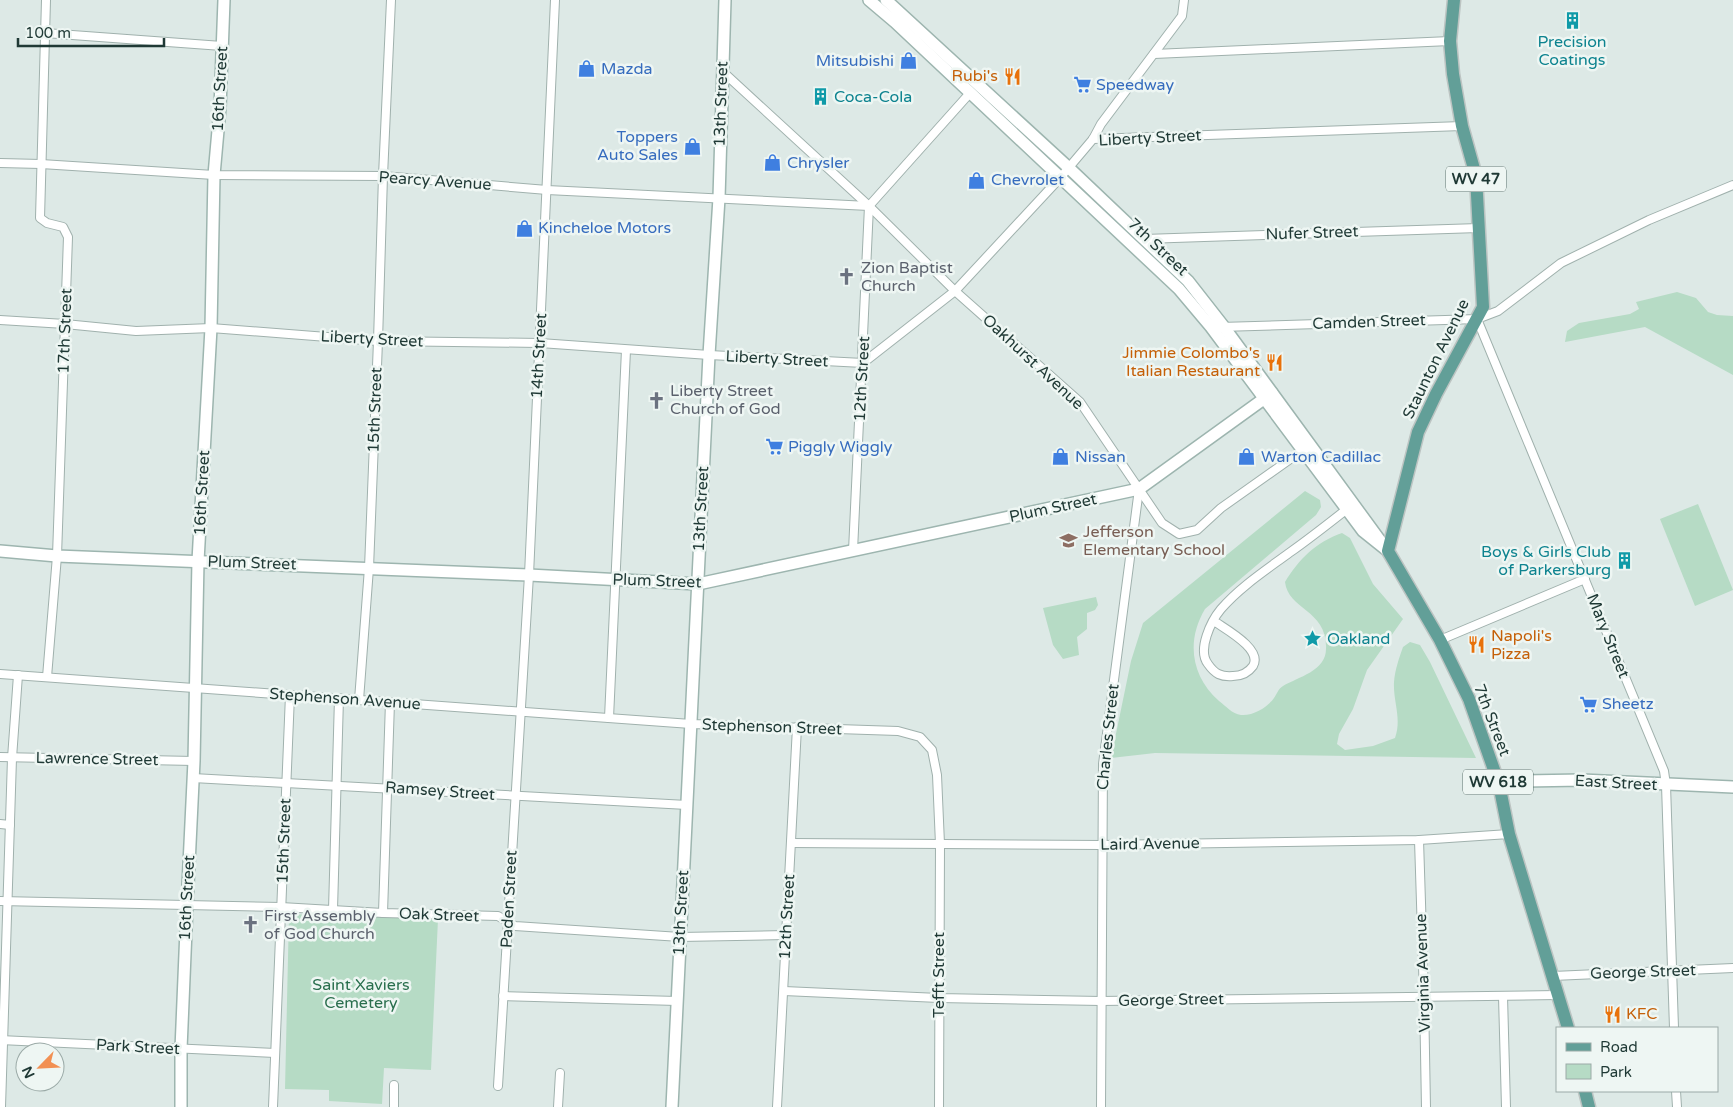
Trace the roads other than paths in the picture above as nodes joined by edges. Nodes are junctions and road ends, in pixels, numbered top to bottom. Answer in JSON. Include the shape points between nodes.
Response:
{"nodes":[{"id":1,"x":46,"y":0,"type":"edge"},
{"id":2,"x":224,"y":0,"type":"edge"},
{"id":3,"x":391,"y":0,"type":"edge"},
{"id":4,"x":555,"y":0,"type":"edge"},
{"id":5,"x":725,"y":0,"type":"edge"},
{"id":6,"x":869,"y":0,"type":"edge"},
{"id":7,"x":886,"y":0,"type":"edge"},
{"id":8,"x":1184,"y":0,"type":"edge"},
{"id":9,"x":1454,"y":0,"type":"edge"},
{"id":10,"x":45,"y":33,"type":"junction"},
{"id":11,"x":1450,"y":41,"type":"junction"},
{"id":12,"x":222,"y":46,"type":"junction"},
{"id":13,"x":1154,"y":54,"type":"junction"},
{"id":14,"x":722,"y":71,"type":"junction"},
{"id":15,"x":970,"y":93,"type":"junction"},
{"id":16,"x":1462,"y":126,"type":"junction"},
{"id":17,"x":1092,"y":138,"type":"junction"},
{"id":18,"x":0,"y":163,"type":"edge"},
{"id":19,"x":41,"y":164,"type":"junction"},
{"id":20,"x":1069,"y":168,"type":"junction"},
{"id":21,"x":214,"y":175,"type":"junction"},
{"id":22,"x":383,"y":176,"type":"junction"},
{"id":23,"x":1060,"y":178,"type":"junction"},
{"id":24,"x":1733,"y":185,"type":"edge"},
{"id":25,"x":547,"y":190,"type":"junction"},
{"id":26,"x":719,"y":198,"type":"junction"},
{"id":27,"x":869,"y":206,"type":"junction"},
{"id":28,"x":1479,"y":228,"type":"junction"},
{"id":29,"x":1144,"y":239,"type":"junction"},
{"id":30,"x":955,"y":291,"type":"junction"},
{"id":31,"x":1477,"y":319,"type":"junction"},
{"id":32,"x":0,"y":320,"type":"edge"},
{"id":33,"x":65,"y":324,"type":"junction"},
{"id":34,"x":1210,"y":327,"type":"junction"},
{"id":35,"x":1224,"y":327,"type":"junction"},
{"id":36,"x":211,"y":328,"type":"junction"},
{"id":37,"x":378,"y":341,"type":"junction"},
{"id":38,"x":540,"y":343,"type":"junction"},
{"id":39,"x":626,"y":350,"type":"junction"},
{"id":40,"x":709,"y":355,"type":"junction"},
{"id":41,"x":862,"y":363,"type":"junction"},
{"id":42,"x":1268,"y":396,"type":"junction"},
{"id":43,"x":1303,"y":450,"type":"junction"},
{"id":44,"x":1139,"y":489,"type":"junction"},
{"id":45,"x":1347,"y":510,"type":"junction"},
{"id":46,"x":853,"y":551,"type":"junction"},
{"id":47,"x":1388,"y":551,"type":"junction"},
{"id":48,"x":0,"y":552,"type":"edge"},
{"id":49,"x":58,"y":556,"type":"junction"},
{"id":50,"x":198,"y":561,"type":"junction"},
{"id":51,"x":369,"y":568,"type":"junction"},
{"id":52,"x":529,"y":575,"type":"junction"},
{"id":53,"x":614,"y":580,"type":"junction"},
{"id":54,"x":1585,"y":580,"type":"junction"},
{"id":55,"x":698,"y":584,"type":"junction"},
{"id":56,"x":1214,"y":621,"type":"junction"},
{"id":57,"x":1440,"y":640,"type":"junction"},
{"id":58,"x":0,"y":674,"type":"edge"},
{"id":59,"x":18,"y":675,"type":"junction"},
{"id":60,"x":47,"y":677,"type":"junction"},
{"id":61,"x":197,"y":688,"type":"junction"},
{"id":62,"x":290,"y":695,"type":"junction"},
{"id":63,"x":339,"y":698,"type":"junction"},
{"id":64,"x":359,"y":700,"type":"junction"},
{"id":65,"x":390,"y":702,"type":"junction"},
{"id":66,"x":520,"y":711,"type":"junction"},
{"id":67,"x":609,"y":718,"type":"junction"},
{"id":68,"x":691,"y":724,"type":"junction"},
{"id":69,"x":797,"y":727,"type":"junction"},
{"id":70,"x":0,"y":757,"type":"edge"},
{"id":71,"x":12,"y":758,"type":"junction"},
{"id":72,"x":194,"y":761,"type":"junction"},
{"id":73,"x":193,"y":778,"type":"junction"},
{"id":74,"x":286,"y":783,"type":"junction"},
{"id":75,"x":1498,"y":784,"type":"junction"},
{"id":76,"x":338,"y":785,"type":"junction"},
{"id":77,"x":1666,"y":785,"type":"junction"},
{"id":78,"x":387,"y":787,"type":"junction"},
{"id":79,"x":1733,"y":787,"type":"edge"},
{"id":80,"x":515,"y":796,"type":"junction"},
{"id":81,"x":687,"y":805,"type":"junction"},
{"id":82,"x":0,"y":824,"type":"edge"},
{"id":83,"x":10,"y":825,"type":"junction"},
{"id":84,"x":1509,"y":834,"type":"junction"},
{"id":85,"x":1419,"y":840,"type":"junction"},
{"id":86,"x":791,"y":844,"type":"junction"},
{"id":87,"x":940,"y":844,"type":"junction"},
{"id":88,"x":1102,"y":845,"type":"junction"},
{"id":89,"x":4,"y":901,"type":"edge"},
{"id":90,"x":187,"y":906,"type":"junction"},
{"id":91,"x":281,"y":907,"type":"junction"},
{"id":92,"x":334,"y":910,"type":"junction"},
{"id":93,"x":383,"y":913,"type":"junction"},
{"id":94,"x":508,"y":922,"type":"junction"},
{"id":95,"x":785,"y":935,"type":"junction"},
{"id":96,"x":680,"y":937,"type":"junction"},
{"id":97,"x":1733,"y":968,"type":"edge"},
{"id":98,"x":1672,"y":971,"type":"junction"},
{"id":99,"x":1553,"y":976,"type":"junction"},
{"id":100,"x":784,"y":992,"type":"junction"},
{"id":101,"x":1558,"y":995,"type":"junction"},
{"id":102,"x":503,"y":996,"type":"junction"},
{"id":103,"x":1503,"y":996,"type":"junction"},
{"id":104,"x":1424,"y":997,"type":"junction"},
{"id":105,"x":939,"y":998,"type":"junction"},
{"id":106,"x":677,"y":1001,"type":"junction"},
{"id":107,"x":1101,"y":1001,"type":"junction"},
{"id":108,"x":1568,"y":1027,"type":"edge"},
{"id":109,"x":1674,"y":1027,"type":"edge"},
{"id":110,"x":2,"y":1040,"type":"edge"},
{"id":111,"x":181,"y":1049,"type":"junction"},
{"id":112,"x":275,"y":1053,"type":"junction"},
{"id":113,"x":560,"y":1074,"type":"dead end"},
{"id":114,"x":394,"y":1085,"type":"dead end"},
{"id":115,"x":498,"y":1086,"type":"dead end"},
{"id":116,"x":1585,"y":1092,"type":"edge"},
{"id":117,"x":1676,"y":1092,"type":"edge"},
{"id":118,"x":1,"y":1107,"type":"edge"},
{"id":119,"x":181,"y":1107,"type":"edge"},
{"id":120,"x":273,"y":1107,"type":"edge"},
{"id":121,"x":394,"y":1107,"type":"edge"},
{"id":122,"x":558,"y":1107,"type":"edge"},
{"id":123,"x":672,"y":1107,"type":"edge"},
{"id":124,"x":777,"y":1107,"type":"edge"},
{"id":125,"x":939,"y":1107,"type":"edge"},
{"id":126,"x":1102,"y":1107,"type":"edge"},
{"id":127,"x":1426,"y":1107,"type":"edge"},
{"id":128,"x":1506,"y":1107,"type":"edge"},
{"id":129,"x":1590,"y":1107,"type":"edge"},
{"id":130,"x":1677,"y":1107,"type":"edge"}],
"edges":[{"from":1,"to":10,"type":"street","name":"17th Street"},
{"from":2,"to":12,"type":"street","name":"16th Street"},
{"from":3,"to":22,"type":"street","name":"15th Street"},
{"from":4,"to":25,"type":"street","name":"14th Street"},
{"from":5,"to":14,"type":"street","name":"13th Street"},
{"from":6,"to":15,"type":"street","name":"7th Street","number":"WV 618"},
{"from":7,"to":20,"type":"street","name":"7th Street","number":"WV 618"},
{"from":8,"to":13,"type":"street","via":[[1182,16]]},
{"from":9,"to":11,"type":"main road","name":"Staunton Avenue","number":"WV 47"},
{"from":10,"to":12,"type":"street"},
{"from":10,"to":19,"type":"street","name":"17th Street"},
{"from":11,"to":13,"type":"street"},
{"from":11,"to":16,"type":"main road","name":"Staunton Avenue","number":"WV 47"},
{"from":12,"to":21,"type":"street","name":"16th Street"},
{"from":13,"to":17,"type":"street"},
{"from":14,"to":26,"type":"street","name":"13th Street"},
{"from":14,"to":27,"type":"street"},
{"from":15,"to":23,"type":"street","name":"7th Street","number":"WV 618"},
{"from":15,"to":27,"type":"street"},
{"from":16,"to":17,"type":"street","name":"Liberty Street"},
{"from":16,"to":28,"type":"main road","name":"Staunton Avenue","number":"WV 47","via":[[1476,176]]},
{"from":17,"to":20,"type":"street","name":"Liberty Street"},
{"from":18,"to":19,"type":"street","name":"Pearcy Avenue"},
{"from":19,"to":21,"type":"street","name":"Pearcy Avenue"},
{"from":19,"to":33,"type":"street","name":"17th Street","via":[[40,218],[63,227],[68,237]]},
{"from":20,"to":23,"type":"street","name":"Liberty Street"},
{"from":20,"to":29,"type":"street","name":"7th Street","number":"WV 618"},
{"from":21,"to":22,"type":"street","name":"Pearcy Avenue"},
{"from":21,"to":36,"type":"street","name":"16th Street"},
{"from":22,"to":25,"type":"street","name":"Pearcy Avenue"},
{"from":22,"to":37,"type":"street","name":"15th Street"},
{"from":23,"to":30,"type":"street","name":"Liberty Street"},
{"from":23,"to":34,"type":"street","name":"7th Street","number":"WV 618","via":[[1179,289]]},
{"from":24,"to":31,"type":"street","name":"Camden Street","via":[[1561,263],[1498,311]]},
{"from":25,"to":26,"type":"street","name":"Pearcy Avenue"},
{"from":25,"to":38,"type":"street","name":"14th Street"},
{"from":26,"to":27,"type":"street","name":"Pearcy Avenue"},
{"from":26,"to":40,"type":"street","name":"13th Street"},
{"from":27,"to":30,"type":"street","name":"Oakhurst Avenue"},
{"from":27,"to":41,"type":"street","name":"12th Street"},
{"from":28,"to":29,"type":"street","name":"Nufer Street"},
{"from":28,"to":31,"type":"main road","name":"Staunton Avenue","number":"WV 47","via":[[1483,307]]},
{"from":29,"to":35,"type":"street","name":"7th Street","number":"WV 618","via":[[1188,281]]},
{"from":30,"to":41,"type":"street","name":"Liberty Street"},
{"from":30,"to":44,"type":"street","name":"Oakhurst Avenue","via":[[1080,402]]},
{"from":31,"to":35,"type":"street","name":"Camden Street"},
{"from":31,"to":47,"type":"main road","name":"Staunton Avenue","number":"WV 47","via":[[1418,432]]},
{"from":31,"to":54,"type":"street","name":"Mary Street"},
{"from":32,"to":33,"type":"street","name":"Liberty Street"},
{"from":33,"to":36,"type":"street","name":"Liberty Street","via":[[136,331]]},
{"from":33,"to":49,"type":"street","name":"17th Street"},
{"from":34,"to":35,"type":"street","name":"Camden Street"},
{"from":34,"to":42,"type":"street","name":"7th Street","number":"WV 618"},
{"from":35,"to":42,"type":"street","name":"7th Street","number":"WV 618"},
{"from":36,"to":37,"type":"street","name":"Liberty Street"},
{"from":36,"to":50,"type":"street","name":"16th Street"},
{"from":37,"to":38,"type":"street","name":"Liberty Street"},
{"from":37,"to":51,"type":"street","name":"15th Street"},
{"from":38,"to":39,"type":"street","name":"Liberty Street"},
{"from":38,"to":52,"type":"street","name":"14th Street"},
{"from":39,"to":40,"type":"street","name":"Liberty Street"},
{"from":39,"to":53,"type":"street"},
{"from":40,"to":41,"type":"street","name":"Liberty Street"},
{"from":40,"to":55,"type":"street","name":"13th Street"},
{"from":41,"to":46,"type":"street","name":"12th Street"},
{"from":42,"to":43,"type":"street","name":"7th Street","number":"WV 618"},
{"from":42,"to":44,"type":"street","name":"Plum Street"},
{"from":42,"to":47,"type":"street","name":"7th Street","number":"WV 618"},
{"from":43,"to":44,"type":"street","name":"Oakhurst Avenue","via":[[1221,508],[1197,530],[1179,534],[1162,523]]},
{"from":43,"to":45,"type":"street","name":"7th Street","number":"WV 618"},
{"from":44,"to":46,"type":"street","name":"Plum Street"},
{"from":44,"to":88,"type":"street","name":"Charles Street","via":[[1103,764]]},
{"from":45,"to":47,"type":"street","name":"7th Street","number":"WV 618","via":[[1363,531]]},
{"from":45,"to":56,"type":"street","via":[[1252,580],[1220,610]]},
{"from":46,"to":55,"type":"street","name":"Plum Street"},
{"from":47,"to":57,"type":"main road","name":"7th Street","number":"WV 618"},
{"from":48,"to":49,"type":"street","name":"Plum Street"},
{"from":49,"to":50,"type":"street","name":"Plum Street"},
{"from":49,"to":60,"type":"street","name":"17th Street"},
{"from":50,"to":51,"type":"street","name":"Plum Street"},
{"from":50,"to":61,"type":"street","name":"16th Street"},
{"from":51,"to":52,"type":"street","name":"Plum Street"},
{"from":51,"to":64,"type":"street","name":"15th Street"},
{"from":52,"to":53,"type":"street","name":"Plum Street"},
{"from":52,"to":66,"type":"street","name":"14th Street"},
{"from":53,"to":55,"type":"street","name":"Plum Street"},
{"from":53,"to":67,"type":"street"},
{"from":54,"to":57,"type":"street"},
{"from":54,"to":77,"type":"street","name":"Mary Street","via":[[1664,771]]},
{"from":55,"to":68,"type":"street","name":"13th Street"},
{"from":56,"to":56,"type":"street","via":[[1204,640],[1205,660],[1214,673],[1242,675],[1249,672],[1255,657],[1252,650]]},
{"from":57,"to":75,"type":"main road","name":"7th Street","number":"WV 618","via":[[1468,699]]},
{"from":58,"to":59,"type":"street","name":"Stephenson Avenue"},
{"from":59,"to":60,"type":"street","name":"Stephenson Avenue"},
{"from":59,"to":71,"type":"street"},
{"from":60,"to":61,"type":"street","name":"Stephenson Avenue"},
{"from":61,"to":62,"type":"street","name":"Stephenson Avenue"},
{"from":61,"to":72,"type":"street","name":"16th Street"},
{"from":62,"to":63,"type":"street","name":"Stephenson Avenue"},
{"from":62,"to":74,"type":"street","name":"15th Street"},
{"from":63,"to":64,"type":"street","name":"Stephenson Avenue"},
{"from":63,"to":76,"type":"street"},
{"from":64,"to":65,"type":"street","name":"Stephenson Avenue"},
{"from":65,"to":66,"type":"street","name":"Stephenson Avenue"},
{"from":65,"to":78,"type":"street"},
{"from":66,"to":67,"type":"street","name":"Stephenson Avenue"},
{"from":66,"to":80,"type":"street","name":"Paden Street"},
{"from":67,"to":68,"type":"street","name":"Stephenson Avenue"},
{"from":68,"to":69,"type":"street","name":"Stephenson Street"},
{"from":68,"to":81,"type":"street","name":"13th Street"},
{"from":69,"to":86,"type":"street","name":"12th Street"},
{"from":69,"to":87,"type":"street","name":"Stephenson Street","via":[[898,731],[920,737],[932,750],[937,775]]},
{"from":70,"to":71,"type":"street","name":"Lawrence Street"},
{"from":71,"to":72,"type":"street","name":"Lawrence Street"},
{"from":71,"to":83,"type":"street"},
{"from":72,"to":73,"type":"street","name":"16th Street"},
{"from":73,"to":74,"type":"street","name":"Ramsey Street"},
{"from":73,"to":90,"type":"street","name":"16th Street"},
{"from":74,"to":76,"type":"street","name":"Ramsey Street"},
{"from":74,"to":91,"type":"street","name":"15th Street"},
{"from":75,"to":77,"type":"street","name":"East Street","via":[[1582,780]]},
{"from":75,"to":84,"type":"main road","name":"7th Street","number":"WV 618"},
{"from":76,"to":78,"type":"street","name":"Ramsey Street"},
{"from":76,"to":92,"type":"street"},
{"from":77,"to":79,"type":"street","name":"East Street"},
{"from":77,"to":98,"type":"street","name":"Mary Street"},
{"from":78,"to":80,"type":"street","name":"Ramsey Street"},
{"from":78,"to":93,"type":"street"},
{"from":80,"to":81,"type":"street","name":"Ramsey Street"},
{"from":80,"to":94,"type":"street","name":"Paden Street"},
{"from":81,"to":96,"type":"street","name":"13th Street"},
{"from":82,"to":83,"type":"street"},
{"from":83,"to":89,"type":"street"},
{"from":84,"to":85,"type":"street","name":"Laird Avenue"},
{"from":84,"to":99,"type":"main road","name":"7th Street","number":"WV 618"},
{"from":85,"to":88,"type":"street","name":"Laird Avenue"},
{"from":85,"to":104,"type":"street","name":"Virginia Avenue"},
{"from":86,"to":87,"type":"street","name":"Laird Avenue"},
{"from":86,"to":95,"type":"street","name":"12th Street"},
{"from":87,"to":88,"type":"street","name":"Laird Avenue"},
{"from":87,"to":105,"type":"street","name":"Tefft Street"},
{"from":88,"to":107,"type":"street","name":"Charles Street"},
{"from":89,"to":90,"type":"street","name":"Oak Street"},
{"from":89,"to":110,"type":"street"},
{"from":90,"to":91,"type":"street","name":"Oak Street"},
{"from":90,"to":111,"type":"street","name":"16th Street"},
{"from":91,"to":92,"type":"street","name":"Oak Street"},
{"from":91,"to":112,"type":"street","name":"15th Street"},
{"from":92,"to":93,"type":"street","name":"Oak Street"},
{"from":93,"to":94,"type":"street","name":"Oak Street","via":[[498,916]]},
{"from":94,"to":96,"type":"street","name":"Oak Street","via":[[515,926]]},
{"from":94,"to":102,"type":"street","name":"Paden Street"},
{"from":95,"to":96,"type":"street","name":"Oak Street"},
{"from":95,"to":100,"type":"street","name":"12th Street"},
{"from":96,"to":106,"type":"street","name":"13th Street"},
{"from":97,"to":98,"type":"street","name":"George Street"},
{"from":98,"to":99,"type":"street","name":"George Street"},
{"from":98,"to":109,"type":"street","name":"Mary Street"},
{"from":99,"to":101,"type":"main road","name":"7th Street","number":"WV 618"},
{"from":100,"to":105,"type":"street","name":"George Street"},
{"from":100,"to":124,"type":"street","name":"12th Street"},
{"from":101,"to":103,"type":"street","name":"George Street"},
{"from":101,"to":108,"type":"main road","name":"7th Street","number":"WV 618"},
{"from":102,"to":106,"type":"street"},
{"from":102,"to":115,"type":"street","name":"Paden Street"},
{"from":103,"to":104,"type":"street","name":"George Street"},
{"from":103,"to":128,"type":"street"},
{"from":104,"to":107,"type":"street","name":"George Street"},
{"from":104,"to":127,"type":"street","name":"Virginia Avenue"},
{"from":105,"to":107,"type":"street","name":"George Street"},
{"from":105,"to":125,"type":"street","name":"Tefft Street"},
{"from":106,"to":123,"type":"street","name":"13th Street"},
{"from":107,"to":126,"type":"street","name":"Charles Street"},
{"from":110,"to":111,"type":"street","name":"Park Street"},
{"from":110,"to":118,"type":"street"},
{"from":111,"to":112,"type":"street","name":"Park Street"},
{"from":111,"to":119,"type":"street","name":"16th Street"},
{"from":112,"to":120,"type":"street","name":"15th Street"},
{"from":113,"to":122,"type":"street"},
{"from":114,"to":121,"type":"street"},
{"from":116,"to":129,"type":"main road"},
{"from":117,"to":130,"type":"street"}]}
